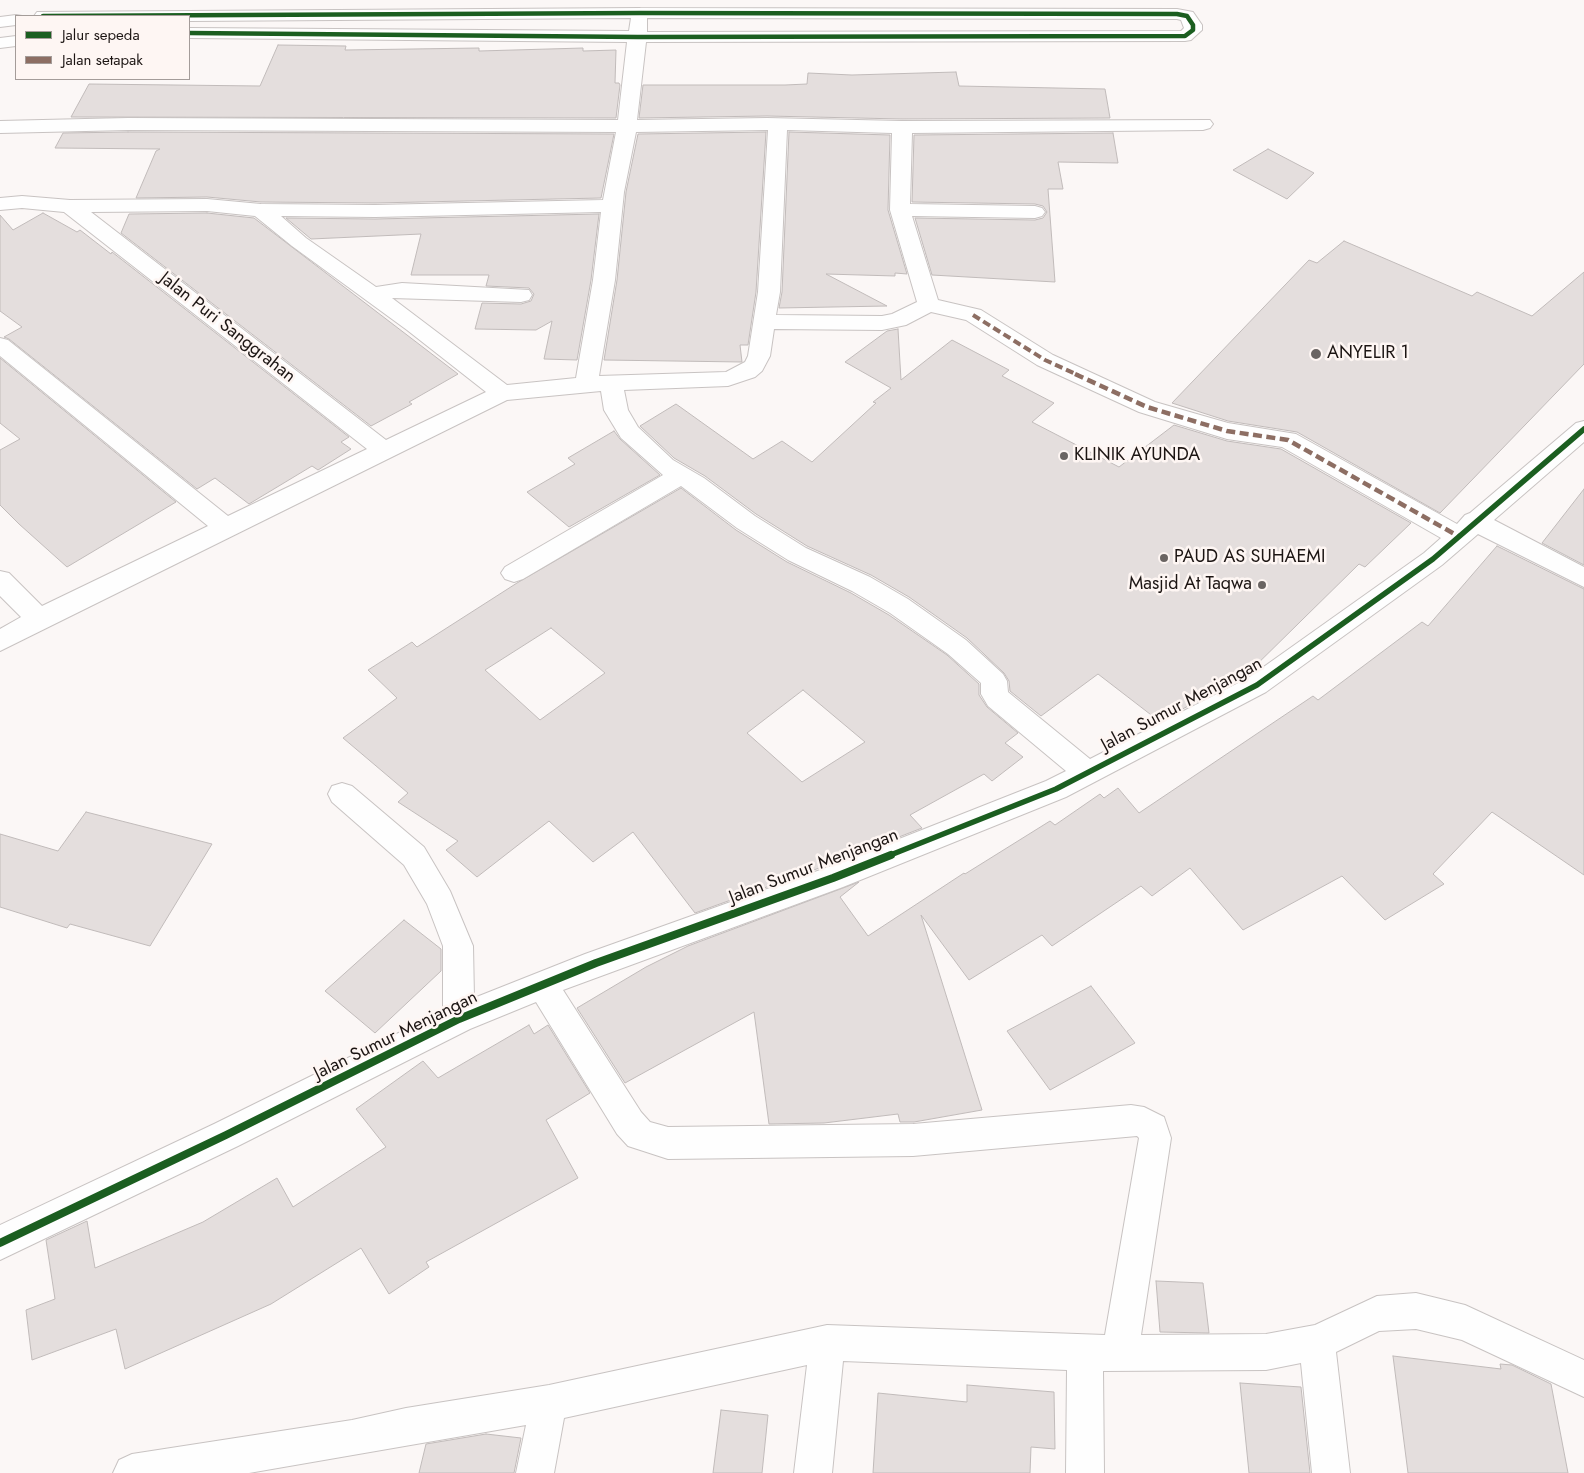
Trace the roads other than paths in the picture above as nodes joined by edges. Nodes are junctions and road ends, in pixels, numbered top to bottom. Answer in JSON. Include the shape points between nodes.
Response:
{"nodes":[{"id":1,"x":640,"y":6,"type":"edge"},
{"id":2,"x":971,"y":13,"type":"junction"},
{"id":3,"x":104,"y":15,"type":"edge"},
{"id":4,"x":15,"y":20,"type":"edge"},
{"id":5,"x":0,"y":22,"type":"edge"},
{"id":6,"x":190,"y":33,"type":"edge"},
{"id":7,"x":977,"y":35,"type":"junction"},
{"id":8,"x":638,"y":37,"type":"junction"},
{"id":9,"x":15,"y":41,"type":"edge"},
{"id":10,"x":0,"y":43,"type":"edge"},
{"id":11,"x":778,"y":124,"type":"junction"},
{"id":12,"x":1203,"y":124,"type":"dead end"},
{"id":13,"x":627,"y":126,"type":"junction"},
{"id":14,"x":902,"y":127,"type":"junction"},
{"id":15,"x":0,"y":128,"type":"edge"},
{"id":16,"x":0,"y":204,"type":"edge"},
{"id":17,"x":70,"y":206,"type":"junction"},
{"id":18,"x":612,"y":206,"type":"junction"},
{"id":19,"x":261,"y":210,"type":"junction"},
{"id":20,"x":900,"y":210,"type":"junction"},
{"id":21,"x":1035,"y":212,"type":"dead end"},
{"id":22,"x":371,"y":294,"type":"junction"},
{"id":23,"x":521,"y":295,"type":"dead end"},
{"id":24,"x":929,"y":304,"type":"junction"},
{"id":25,"x":765,"y":322,"type":"junction"},
{"id":26,"x":0,"y":345,"type":"edge"},
{"id":27,"x":611,"y":383,"type":"junction"},
{"id":28,"x":586,"y":384,"type":"junction"},
{"id":29,"x":502,"y":393,"type":"junction"},
{"id":30,"x":1584,"y":429,"type":"edge"},
{"id":31,"x":383,"y":450,"type":"junction"},
{"id":32,"x":680,"y":476,"type":"junction"},
{"id":33,"x":228,"y":529,"type":"junction"},
{"id":34,"x":1466,"y":529,"type":"junction"},
{"id":35,"x":514,"y":573,"type":"dead end"},
{"id":36,"x":1584,"y":578,"type":"edge"},
{"id":37,"x":0,"y":580,"type":"edge"},
{"id":38,"x":39,"y":620,"type":"junction"},
{"id":39,"x":0,"y":641,"type":"edge"},
{"id":40,"x":1087,"y":773,"type":"junction"},
{"id":41,"x":342,"y":794,"type":"dead end"},
{"id":42,"x":543,"y":985,"type":"junction"},
{"id":43,"x":460,"y":1020,"type":"junction"},
{"id":44,"x":0,"y":1242,"type":"edge"},
{"id":45,"x":1317,"y":1342,"type":"junction"},
{"id":46,"x":827,"y":1343,"type":"junction"},
{"id":47,"x":1085,"y":1353,"type":"junction"},
{"id":48,"x":1120,"y":1353,"type":"junction"},
{"id":49,"x":1584,"y":1379,"type":"edge"},
{"id":50,"x":549,"y":1403,"type":"junction"},
{"id":51,"x":132,"y":1473,"type":"edge"},
{"id":52,"x":535,"y":1473,"type":"edge"},
{"id":53,"x":812,"y":1473,"type":"edge"},
{"id":54,"x":1085,"y":1473,"type":"edge"},
{"id":55,"x":1331,"y":1473,"type":"edge"}],
"edges":[{"from":1,"to":2,"type":"street"},
{"from":1,"to":3,"type":"street"},
{"from":1,"to":8,"type":"street"},
{"from":2,"to":7,"type":"street"},
{"from":2,"to":7,"type":"street","via":[[1177,14],[1187,16],[1193,25],[1193,30],[1185,36]]},
{"from":4,"to":5,"type":"street"},
{"from":6,"to":8,"type":"street"},
{"from":7,"to":8,"type":"street"},
{"from":8,"to":13,"type":"street"},
{"from":9,"to":10,"type":"street"},
{"from":11,"to":13,"type":"street"},
{"from":11,"to":14,"type":"street"},
{"from":11,"to":25,"type":"street"},
{"from":12,"to":14,"type":"street"},
{"from":13,"to":15,"type":"street","via":[[128,124]]},
{"from":13,"to":18,"type":"street"},
{"from":14,"to":20,"type":"street"},
{"from":16,"to":17,"type":"street","via":[[22,202]]},
{"from":17,"to":19,"type":"street","via":[[207,205]]},
{"from":17,"to":31,"type":"street","name":"Jalan Puri Sanggrahan"},
{"from":18,"to":19,"type":"street"},
{"from":18,"to":28,"type":"street","via":[[604,280]]},
{"from":19,"to":22,"type":"street"},
{"from":20,"to":21,"type":"street"},
{"from":20,"to":24,"type":"street"},
{"from":22,"to":23,"type":"street","via":[[402,290]]},
{"from":22,"to":29,"type":"street"},
{"from":24,"to":25,"type":"street","via":[[898,320],[882,323]]},
{"from":24,"to":34,"type":"street","via":[[973,315],[1044,360],[1147,407],[1226,431],[1288,440]]},
{"from":25,"to":27,"type":"street","via":[[759,356],[754,366],[739,376]]},
{"from":26,"to":33,"type":"street"},
{"from":27,"to":28,"type":"street"},
{"from":27,"to":32,"type":"street","via":[[616,410],[629,432]]},
{"from":28,"to":29,"type":"street"},
{"from":29,"to":31,"type":"street"},
{"from":30,"to":34,"type":"street","name":"Jalan Sumur Menjangan"},
{"from":31,"to":33,"type":"street"},
{"from":32,"to":35,"type":"street"},
{"from":32,"to":40,"type":"street","via":[[797,554],[899,606],[957,647],[994,681],[994,694],[998,699]]},
{"from":33,"to":38,"type":"street"},
{"from":34,"to":36,"type":"street"},
{"from":34,"to":40,"type":"street","name":"Jalan Sumur Menjangan","via":[[1433,559],[1257,685]]},
{"from":37,"to":38,"type":"street"},
{"from":38,"to":39,"type":"street"},
{"from":40,"to":42,"type":"street","name":"Jalan Sumur Menjangan","via":[[842,874],[596,962]]},
{"from":41,"to":43,"type":"street","via":[[414,856],[440,900],[458,946]]},
{"from":42,"to":43,"type":"street","name":"Jalan Sumur Menjangan"},
{"from":42,"to":48,"type":"street","via":[[629,1123],[640,1135],[668,1144],[914,1140],[1131,1120],[1144,1122],[1152,1128],[1155,1138]]},
{"from":43,"to":44,"type":"street","name":"Jalan Sumur Menjangan"},
{"from":45,"to":48,"type":"street","via":[[1266,1352]]},
{"from":45,"to":49,"type":"street","via":[[1376,1314],[1416,1311],[1465,1323]]},
{"from":45,"to":55,"type":"street"},
{"from":46,"to":47,"type":"street"},
{"from":46,"to":50,"type":"street"},
{"from":46,"to":53,"type":"street"},
{"from":47,"to":48,"type":"street"},
{"from":47,"to":54,"type":"street"},
{"from":50,"to":51,"type":"street"},
{"from":50,"to":52,"type":"street"}]}
